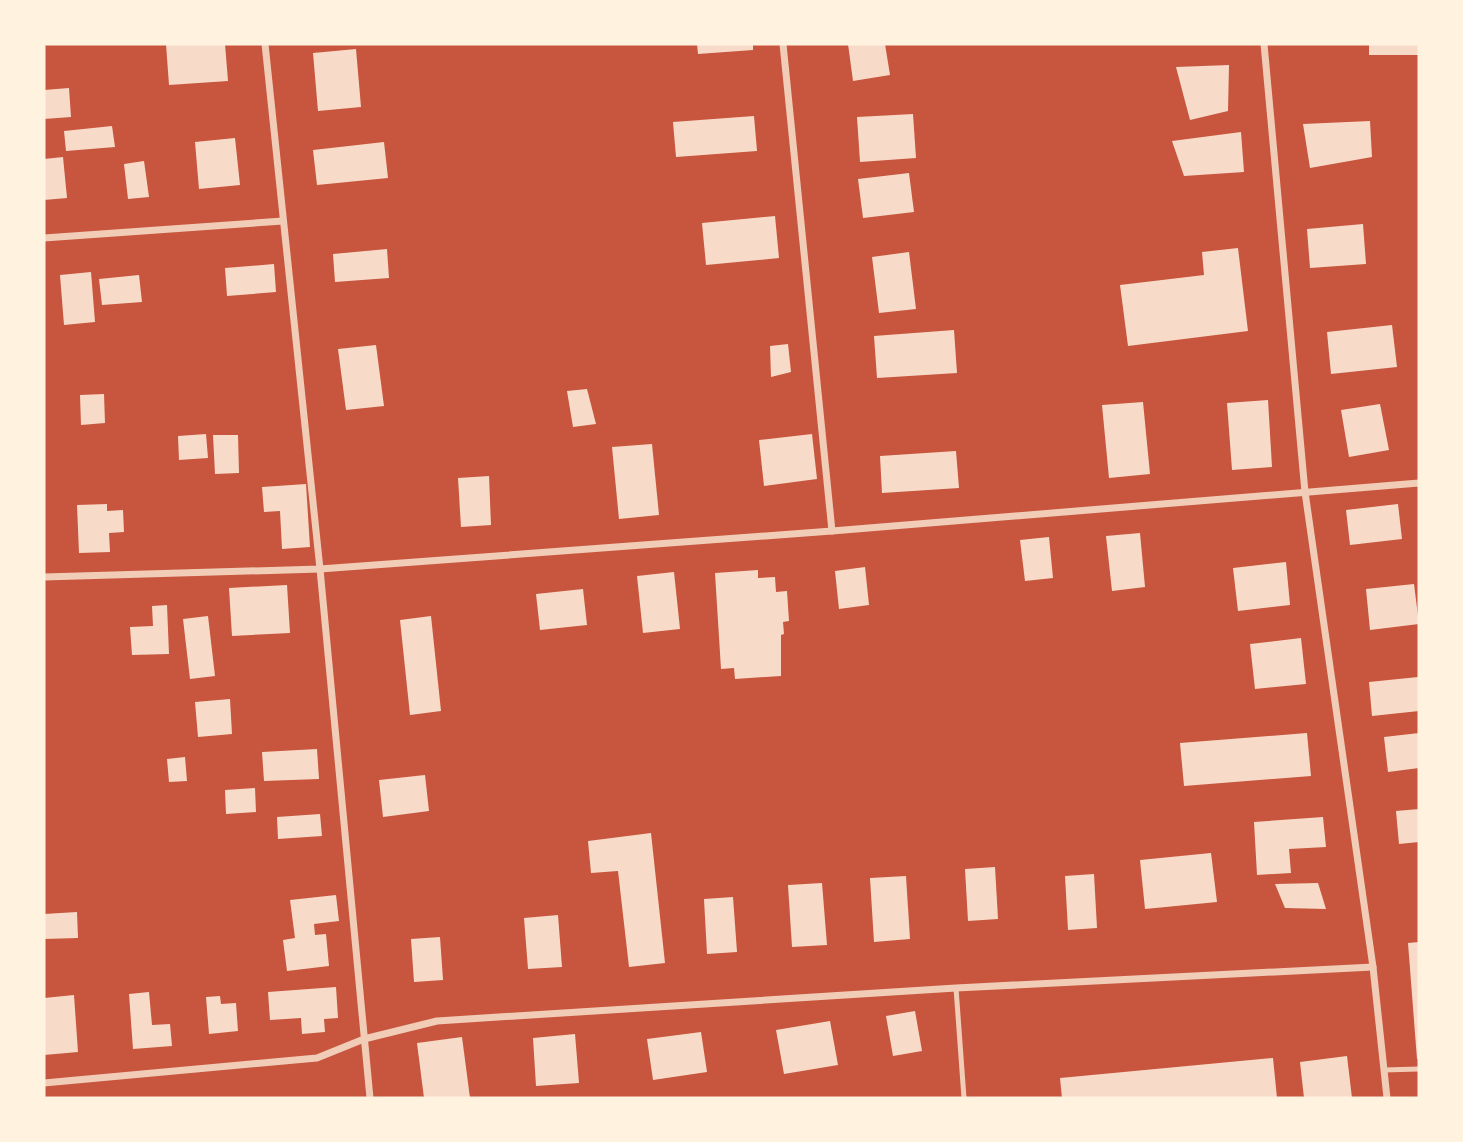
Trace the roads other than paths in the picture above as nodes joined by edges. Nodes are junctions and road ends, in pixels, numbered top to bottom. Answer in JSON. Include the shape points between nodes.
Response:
{"nodes":[{"id":1,"x":265,"y":44,"type":"edge"},
{"id":2,"x":783,"y":44,"type":"edge"},
{"id":3,"x":1264,"y":44,"type":"edge"},
{"id":4,"x":283,"y":221,"type":"junction"},
{"id":5,"x":44,"y":239,"type":"edge"},
{"id":6,"x":1419,"y":483,"type":"edge"},
{"id":7,"x":1305,"y":492,"type":"junction"},
{"id":8,"x":832,"y":531,"type":"junction"},
{"id":9,"x":320,"y":569,"type":"junction"},
{"id":10,"x":44,"y":576,"type":"edge"},
{"id":11,"x":1373,"y":967,"type":"junction"},
{"id":12,"x":956,"y":988,"type":"junction"},
{"id":13,"x":364,"y":1040,"type":"junction"},
{"id":14,"x":1419,"y":1069,"type":"edge"},
{"id":15,"x":1384,"y":1070,"type":"junction"},
{"id":16,"x":44,"y":1083,"type":"edge"},
{"id":17,"x":370,"y":1098,"type":"edge"},
{"id":18,"x":964,"y":1098,"type":"edge"},
{"id":19,"x":1387,"y":1098,"type":"edge"}],
"edges":[{"from":1,"to":4,"type":"street"},
{"from":2,"to":8,"type":"street"},
{"from":3,"to":7,"type":"street"},
{"from":4,"to":5,"type":"street"},
{"from":4,"to":9,"type":"street"},
{"from":6,"to":7,"type":"street"},
{"from":7,"to":8,"type":"street"},
{"from":7,"to":11,"type":"street"},
{"from":8,"to":9,"type":"street"},
{"from":9,"to":10,"type":"street"},
{"from":9,"to":13,"type":"street"},
{"from":11,"to":12,"type":"street"},
{"from":11,"to":15,"type":"street"},
{"from":12,"to":13,"type":"street","via":[[437,1021]]},
{"from":12,"to":18,"type":"lane"},
{"from":13,"to":16,"type":"street","via":[[317,1058]]},
{"from":13,"to":17,"type":"street"},
{"from":14,"to":15,"type":"lane"},
{"from":15,"to":19,"type":"street"}]}
